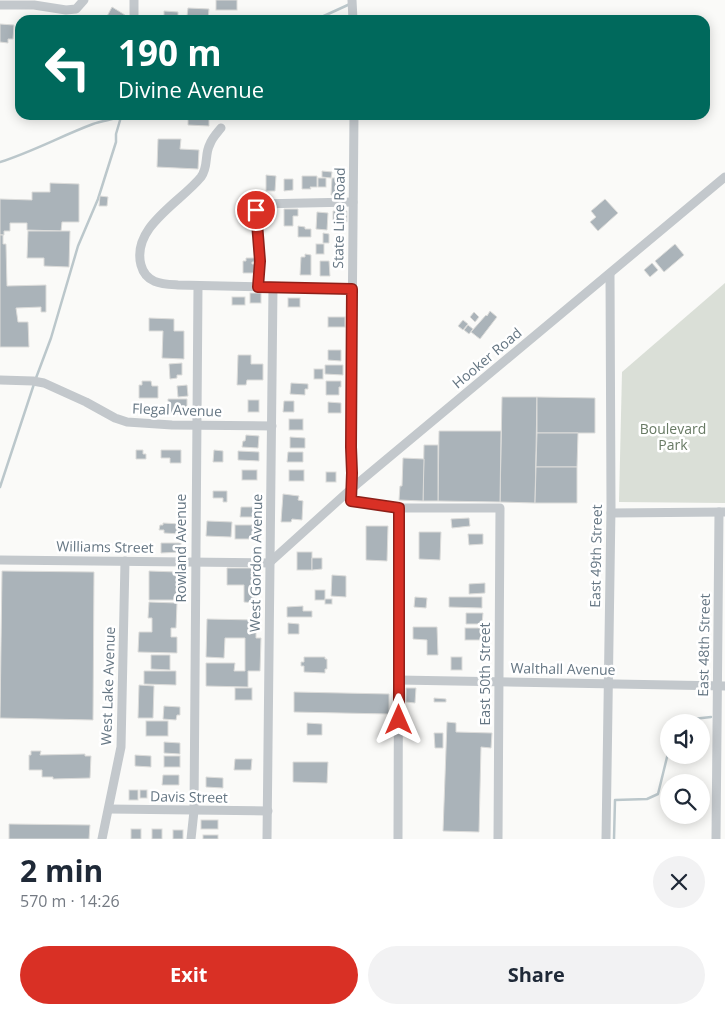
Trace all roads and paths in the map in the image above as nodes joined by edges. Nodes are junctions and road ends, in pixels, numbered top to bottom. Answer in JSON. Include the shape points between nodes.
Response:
{"nodes":[{"id":1,"x":84,"y":0,"type":"edge"},
{"id":2,"x":134,"y":0,"type":"edge"},
{"id":3,"x":352,"y":0,"type":"edge"},
{"id":4,"x":0,"y":5,"type":"edge"},
{"id":5,"x":134,"y":15,"type":"edge"},
{"id":6,"x":353,"y":15,"type":"edge"},
{"id":7,"x":354,"y":120,"type":"edge"},
{"id":8,"x":221,"y":128,"type":"dead end"},
{"id":9,"x":725,"y":177,"type":"edge"},
{"id":10,"x":353,"y":202,"type":"junction"},
{"id":11,"x":610,"y":274,"type":"junction"},
{"id":12,"x":198,"y":286,"type":"junction"},
{"id":13,"x":258,"y":287,"type":"junction"},
{"id":14,"x":273,"y":287,"type":"junction"},
{"id":15,"x":352,"y":289,"type":"junction"},
{"id":16,"x":0,"y":380,"type":"edge"},
{"id":17,"x":196,"y":426,"type":"junction"},
{"id":18,"x":272,"y":426,"type":"junction"},
{"id":19,"x":351,"y":489,"type":"junction"},
{"id":20,"x":399,"y":508,"type":"junction"},
{"id":21,"x":722,"y":512,"type":"edge"},
{"id":22,"x":611,"y":513,"type":"junction"},
{"id":23,"x":0,"y":560,"type":"edge"},
{"id":24,"x":125,"y":562,"type":"junction"},
{"id":25,"x":195,"y":562,"type":"junction"},
{"id":26,"x":269,"y":563,"type":"junction"},
{"id":27,"x":400,"y":680,"type":"junction"},
{"id":28,"x":498,"y":681,"type":"junction"},
{"id":29,"x":609,"y":684,"type":"junction"},
{"id":30,"x":721,"y":686,"type":"edge"},
{"id":31,"x":109,"y":809,"type":"junction"},
{"id":32,"x":194,"y":811,"type":"junction"},
{"id":33,"x":268,"y":812,"type":"junction"},
{"id":34,"x":102,"y":839,"type":"edge"},
{"id":35,"x":191,"y":839,"type":"edge"},
{"id":36,"x":267,"y":839,"type":"edge"},
{"id":37,"x":398,"y":839,"type":"edge"},
{"id":38,"x":498,"y":839,"type":"edge"},
{"id":39,"x":606,"y":839,"type":"edge"},
{"id":40,"x":716,"y":839,"type":"edge"}],
"edges":[{"from":1,"to":4,"type":"street","via":[[76,9],[66,10],[34,5]]},
{"from":2,"to":5,"type":"street"},
{"from":3,"to":6,"type":"street"},
{"from":7,"to":10,"type":"street","name":"State Line Road"},
{"from":8,"to":12,"type":"street","via":[[210,142],[206,170],[179,200],[163,212],[141,243],[141,265],[151,280],[159,284]]},
{"from":9,"to":11,"type":"street","name":"Hooker Road"},
{"from":10,"to":13,"type":"street","via":[[258,204]]},
{"from":10,"to":15,"type":"street","name":"State Line Road"},
{"from":11,"to":19,"type":"street","name":"Hooker Road"},
{"from":11,"to":22,"type":"street","name":"East 49th Street"},
{"from":12,"to":13,"type":"street"},
{"from":12,"to":17,"type":"street","name":"Rowland Avenue"},
{"from":13,"to":14,"type":"street"},
{"from":14,"to":15,"type":"street"},
{"from":14,"to":18,"type":"street","name":"West Gordon Avenue"},
{"from":15,"to":19,"type":"street","name":"State Line Road"},
{"from":16,"to":17,"type":"street","name":"Flegal Avenue","via":[[44,383],[127,422]]},
{"from":17,"to":18,"type":"street","name":"Flegal Avenue"},
{"from":17,"to":25,"type":"street","name":"Rowland Avenue"},
{"from":18,"to":26,"type":"street","name":"West Gordon Avenue"},
{"from":19,"to":20,"type":"street","name":"State Line Road","via":[[351,501]]},
{"from":19,"to":26,"type":"street","name":"Hooker Road"},
{"from":20,"to":27,"type":"street"},
{"from":20,"to":28,"type":"street","name":"East 50th Street","via":[[500,508]]},
{"from":21,"to":22,"type":"street"},
{"from":21,"to":30,"type":"street","name":"East 48th Street"},
{"from":22,"to":29,"type":"street","name":"East 49th Street"},
{"from":23,"to":24,"type":"street","name":"Williams Street"},
{"from":24,"to":25,"type":"street","name":"Williams Street"},
{"from":24,"to":31,"type":"street","name":"West Lake Avenue","via":[[122,731]]},
{"from":25,"to":26,"type":"street","name":"Williams Street"},
{"from":25,"to":32,"type":"street","name":"Rowland Avenue"},
{"from":26,"to":33,"type":"street","name":"West Gordon Avenue"},
{"from":27,"to":28,"type":"street","name":"Walthall Avenue"},
{"from":27,"to":37,"type":"street"},
{"from":28,"to":29,"type":"street","name":"Walthall Avenue"},
{"from":28,"to":38,"type":"street","name":"East 50th Street"},
{"from":29,"to":30,"type":"street","name":"Walthall Avenue"},
{"from":29,"to":39,"type":"street","name":"East 49th Street"},
{"from":30,"to":40,"type":"street","name":"East 48th Street"},
{"from":31,"to":32,"type":"street","name":"Davis Street"},
{"from":31,"to":34,"type":"street","name":"West Lake Avenue"},
{"from":32,"to":33,"type":"street","name":"Davis Street"},
{"from":32,"to":35,"type":"street","name":"Rowland Avenue"},
{"from":33,"to":36,"type":"street","name":"West Gordon Avenue"}]}
